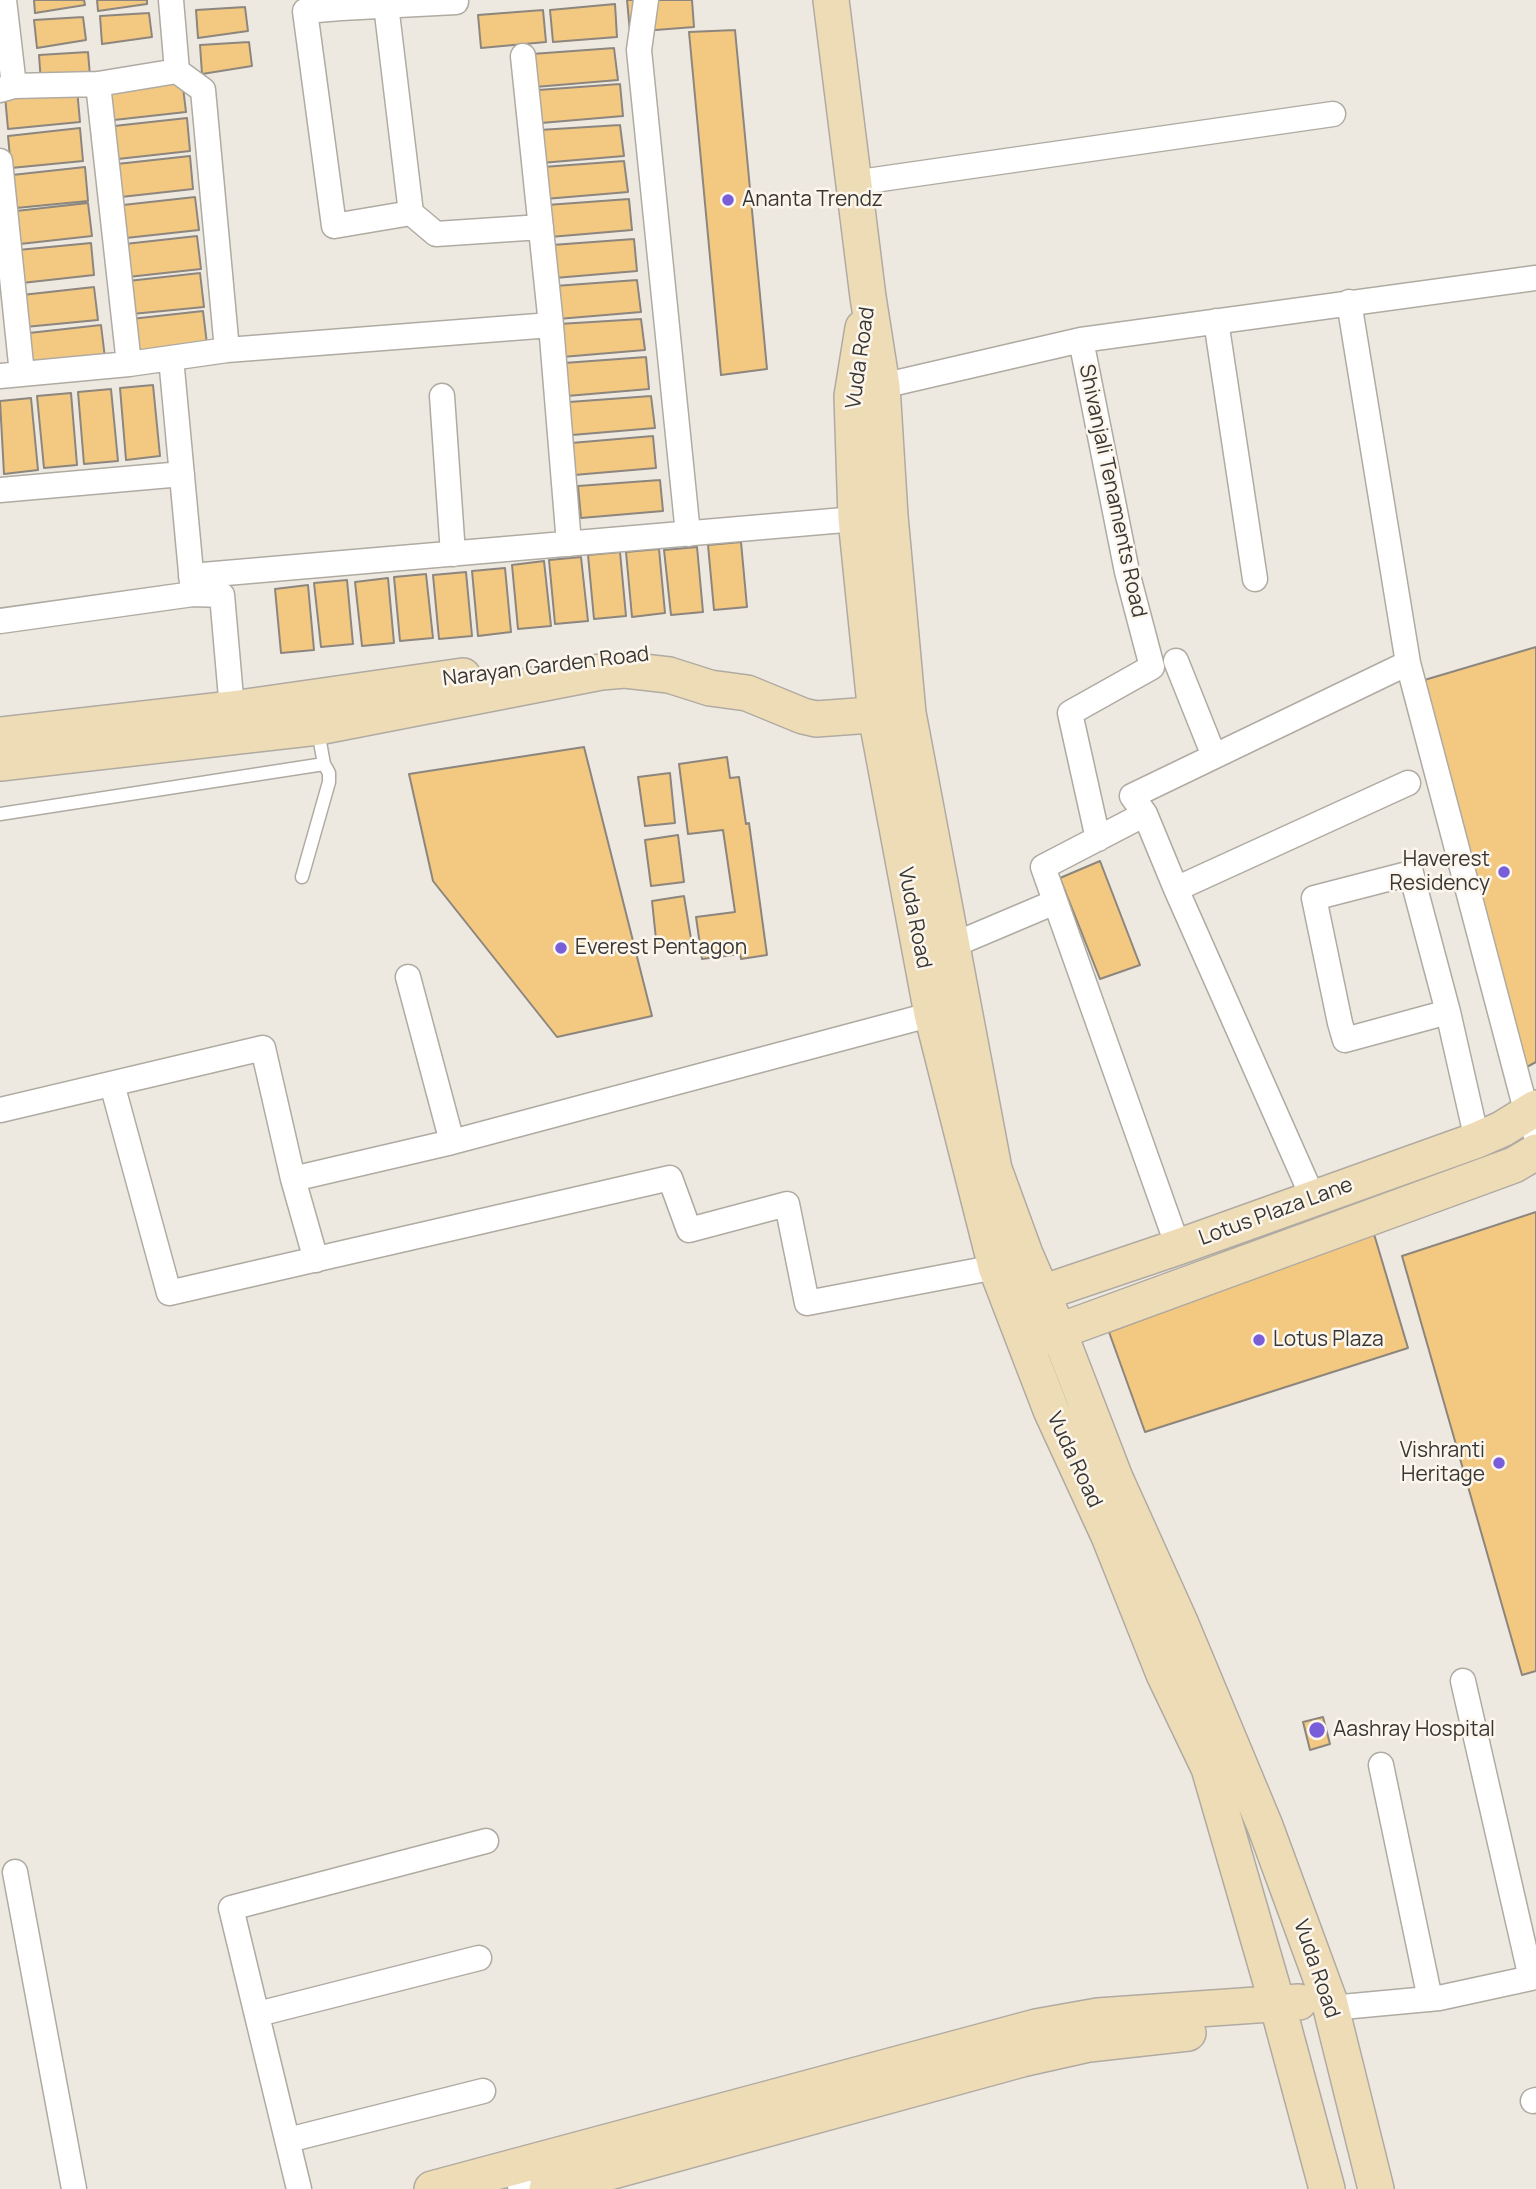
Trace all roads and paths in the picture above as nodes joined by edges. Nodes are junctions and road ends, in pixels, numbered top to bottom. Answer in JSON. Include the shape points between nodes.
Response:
{"nodes":[{"id":1,"x":4,"y":0,"type":"edge"},
{"id":2,"x":171,"y":0,"type":"edge"},
{"id":3,"x":646,"y":0,"type":"edge"},
{"id":4,"x":831,"y":0,"type":"edge"},
{"id":5,"x":462,"y":1,"type":"edge"},
{"id":6,"x":341,"y":4,"type":"edge"},
{"id":7,"x":386,"y":5,"type":"junction"},
{"id":8,"x":523,"y":57,"type":"dead end"},
{"id":9,"x":177,"y":71,"type":"junction"},
{"id":10,"x":98,"y":84,"type":"junction"},
{"id":11,"x":7,"y":88,"type":"edge"},
{"id":12,"x":1333,"y":114,"type":"dead end"},
{"id":13,"x":0,"y":161,"type":"edge"},
{"id":14,"x":853,"y":183,"type":"junction"},
{"id":15,"x":411,"y":213,"type":"junction"},
{"id":16,"x":541,"y":227,"type":"junction"},
{"id":17,"x":1536,"y":278,"type":"edge"},
{"id":18,"x":868,"y":297,"type":"junction"},
{"id":19,"x":1349,"y":302,"type":"junction"},
{"id":20,"x":1216,"y":321,"type":"junction"},
{"id":21,"x":551,"y":324,"type":"junction"},
{"id":22,"x":1081,"y":340,"type":"junction"},
{"id":23,"x":227,"y":351,"type":"junction"},
{"id":24,"x":171,"y":358,"type":"junction"},
{"id":25,"x":129,"y":364,"type":"junction"},
{"id":26,"x":11,"y":375,"type":"edge"},
{"id":27,"x":882,"y":386,"type":"junction"},
{"id":28,"x":442,"y":396,"type":"dead end"},
{"id":29,"x":182,"y":474,"type":"junction"},
{"id":30,"x":0,"y":490,"type":"edge"},
{"id":31,"x":856,"y":519,"type":"junction"},
{"id":32,"x":688,"y":534,"type":"junction"},
{"id":33,"x":569,"y":544,"type":"junction"},
{"id":34,"x":453,"y":554,"type":"junction"},
{"id":35,"x":1255,"y":579,"type":"dead end"},
{"id":36,"x":192,"y":585,"type":"junction"},
{"id":37,"x":0,"y":621,"type":"edge"},
{"id":38,"x":1176,"y":661,"type":"dead end"},
{"id":39,"x":1408,"y":663,"type":"junction"},
{"id":40,"x":747,"y":693,"type":"junction"},
{"id":41,"x":892,"y":714,"type":"junction"},
{"id":42,"x":230,"y":723,"type":"junction"},
{"id":43,"x":318,"y":727,"type":"junction"},
{"id":44,"x":0,"y":735,"type":"edge"},
{"id":45,"x":1214,"y":756,"type":"junction"},
{"id":46,"x":0,"y":763,"type":"edge"},
{"id":47,"x":324,"y":764,"type":"junction"},
{"id":48,"x":1408,"y":783,"type":"dead end"},
{"id":49,"x":0,"y":814,"type":"edge"},
{"id":50,"x":1145,"y":814,"type":"junction"},
{"id":51,"x":1098,"y":839,"type":"junction"},
{"id":52,"x":302,"y":877,"type":"dead end"},
{"id":53,"x":1175,"y":889,"type":"junction"},
{"id":54,"x":1055,"y":902,"type":"junction"},
{"id":55,"x":951,"y":946,"type":"junction"},
{"id":56,"x":408,"y":977,"type":"dead end"},
{"id":57,"x":947,"y":1010,"type":"junction"},
{"id":58,"x":1448,"y":1012,"type":"junction"},
{"id":59,"x":112,"y":1084,"type":"junction"},
{"id":60,"x":0,"y":1110,"type":"edge"},
{"id":61,"x":1516,"y":1125,"type":"edge"},
{"id":62,"x":452,"y":1142,"type":"junction"},
{"id":63,"x":1525,"y":1158,"type":"edge"},
{"id":64,"x":293,"y":1179,"type":"junction"},
{"id":65,"x":1313,"y":1198,"type":"junction"},
{"id":66,"x":1178,"y":1247,"type":"junction"},
{"id":67,"x":316,"y":1260,"type":"junction"},
{"id":68,"x":1010,"y":1261,"type":"junction"},
{"id":69,"x":1027,"y":1301,"type":"junction"},
{"id":70,"x":1058,"y":1330,"type":"junction"},
{"id":71,"x":1026,"y":1343,"type":"junction"},
{"id":72,"x":1463,"y":1681,"type":"dead end"},
{"id":73,"x":1381,"y":1765,"type":"dead end"},
{"id":74,"x":486,"y":1841,"type":"dead end"},
{"id":75,"x":15,"y":1872,"type":"dead end"},
{"id":76,"x":479,"y":1958,"type":"dead end"},
{"id":77,"x":1533,"y":1977,"type":"edge"},
{"id":78,"x":1430,"y":1999,"type":"junction"},
{"id":79,"x":1331,"y":2009,"type":"junction"},
{"id":80,"x":258,"y":2014,"type":"junction"},
{"id":81,"x":1257,"y":2016,"type":"junction"},
{"id":82,"x":482,"y":2091,"type":"dead end"},
{"id":83,"x":288,"y":2140,"type":"junction"},
{"id":84,"x":518,"y":2178,"type":"edge"},
{"id":85,"x":74,"y":2189,"type":"edge"},
{"id":86,"x":299,"y":2189,"type":"edge"},
{"id":87,"x":432,"y":2189,"type":"edge"},
{"id":88,"x":547,"y":2189,"type":"edge"},
{"id":89,"x":1327,"y":2189,"type":"edge"},
{"id":90,"x":1376,"y":2189,"type":"edge"}],
"edges":[{"from":1,"to":11,"type":"street"},
{"from":2,"to":9,"type":"street"},
{"from":3,"to":32,"type":"street","via":[[639,50]]},
{"from":4,"to":14,"type":"street"},
{"from":5,"to":7,"type":"street"},
{"from":6,"to":7,"type":"street"},
{"from":6,"to":15,"type":"street","via":[[305,11],[334,226]]},
{"from":7,"to":15,"type":"street"},
{"from":8,"to":16,"type":"street"},
{"from":9,"to":10,"type":"street"},
{"from":9,"to":23,"type":"street","via":[[203,90]]},
{"from":10,"to":11,"type":"street"},
{"from":10,"to":25,"type":"street"},
{"from":12,"to":14,"type":"street"},
{"from":13,"to":26,"type":"street"},
{"from":14,"to":18,"type":"street"},
{"from":15,"to":16,"type":"street","via":[[436,234]]},
{"from":16,"to":21,"type":"street"},
{"from":17,"to":19,"type":"street","name":"Shivanjali Tenaments Road"},
{"from":18,"to":27,"type":"street","name":"Vuda Road"},
{"from":18,"to":31,"type":"street","name":"Vuda Road","via":[[852,396]]},
{"from":19,"to":20,"type":"street","name":"Shivanjali Tenaments Road"},
{"from":19,"to":39,"type":"street"},
{"from":20,"to":22,"type":"street","name":"Shivanjali Tenaments Road"},
{"from":20,"to":35,"type":"street"},
{"from":21,"to":23,"type":"street"},
{"from":21,"to":33,"type":"street"},
{"from":22,"to":27,"type":"street"},
{"from":22,"to":51,"type":"street","name":"Shivanjali Tenaments Road","via":[[1127,572],[1152,667],[1070,713]]},
{"from":23,"to":24,"type":"street"},
{"from":24,"to":25,"type":"street"},
{"from":24,"to":29,"type":"street"},
{"from":25,"to":26,"type":"street"},
{"from":27,"to":41,"type":"street","name":"Vuda Road","via":[[890,516]]},
{"from":28,"to":34,"type":"street"},
{"from":29,"to":30,"type":"street"},
{"from":29,"to":36,"type":"street"},
{"from":31,"to":32,"type":"street"},
{"from":31,"to":41,"type":"street","name":"Vuda Road"},
{"from":32,"to":33,"type":"street"},
{"from":33,"to":34,"type":"street"},
{"from":34,"to":36,"type":"street"},
{"from":36,"to":37,"type":"street"},
{"from":36,"to":42,"type":"street","via":[[222,595]]},
{"from":38,"to":45,"type":"street"},
{"from":39,"to":45,"type":"street"},
{"from":39,"to":61,"type":"street"},
{"from":40,"to":41,"type":"street","via":[[803,716],[827,719]]},
{"from":40,"to":42,"type":"street","name":"Narayan Garden Road","via":[[715,667],[692,658],[636,652]]},
{"from":40,"to":43,"type":"street","name":"Narayan Garden Road","via":[[625,670]]},
{"from":41,"to":55,"type":"street","name":"Vuda Road"},
{"from":41,"to":57,"type":"street","name":"Vuda Road"},
{"from":42,"to":43,"type":"street","name":"Narayan Garden Road"},
{"from":42,"to":44,"type":"street","name":"Narayan Garden Road"},
{"from":42,"to":46,"type":"street","name":"Narayan Garden Road"},
{"from":43,"to":47,"type":"lane"},
{"from":45,"to":50,"type":"street","via":[[1132,796]]},
{"from":47,"to":49,"type":"lane"},
{"from":47,"to":52,"type":"lane","via":[[330,782]]},
{"from":48,"to":53,"type":"street"},
{"from":50,"to":51,"type":"street"},
{"from":50,"to":53,"type":"street"},
{"from":51,"to":54,"type":"street","via":[[1043,867]]},
{"from":53,"to":65,"type":"street"},
{"from":54,"to":55,"type":"street"},
{"from":54,"to":66,"type":"street"},
{"from":55,"to":57,"type":"street","name":"Vuda Road"},
{"from":56,"to":62,"type":"street"},
{"from":57,"to":62,"type":"street"},
{"from":57,"to":68,"type":"street","name":"Vuda Road"},
{"from":58,"to":58,"type":"street","via":[[1410,873],[1314,898],[1345,1040]]},
{"from":58,"to":61,"type":"street"},
{"from":59,"to":60,"type":"street"},
{"from":59,"to":64,"type":"street","via":[[263,1048]]},
{"from":59,"to":67,"type":"street","via":[[169,1293]]},
{"from":61,"to":63,"type":"street"},
{"from":61,"to":65,"type":"street","name":"Lotus Plaza Lane"},
{"from":62,"to":64,"type":"street"},
{"from":63,"to":70,"type":"street","name":"Lotus Plaza Lane"},
{"from":64,"to":67,"type":"street"},
{"from":65,"to":66,"type":"street","name":"Lotus Plaza Lane"},
{"from":66,"to":69,"type":"street","name":"Lotus Plaza Lane"},
{"from":67,"to":68,"type":"street","via":[[670,1178],[689,1230],[787,1204],[807,1303]]},
{"from":68,"to":69,"type":"street","name":"Vuda Road"},
{"from":69,"to":70,"type":"street","name":"Vuda Road"},
{"from":69,"to":71,"type":"street","name":"Vuda Road"},
{"from":70,"to":71,"type":"street","name":"Lotus Plaza Lane"},
{"from":70,"to":79,"type":"street","name":"Vuda Road","via":[[1115,1478],[1233,1745]]},
{"from":71,"to":81,"type":"street","name":"Vuda Road","via":[[1164,1674],[1209,1768]]},
{"from":72,"to":77,"type":"street"},
{"from":73,"to":78,"type":"street"},
{"from":74,"to":80,"type":"street","via":[[231,1908]]},
{"from":75,"to":85,"type":"street"},
{"from":76,"to":80,"type":"street"},
{"from":77,"to":78,"type":"street"},
{"from":78,"to":79,"type":"street"},
{"from":79,"to":81,"type":"street"},
{"from":79,"to":90,"type":"street","name":"Vuda Road"},
{"from":80,"to":83,"type":"street"},
{"from":81,"to":84,"type":"street","via":[[1098,2016],[1036,2028]]},
{"from":81,"to":88,"type":"street","via":[[1022,2059]]},
{"from":81,"to":89,"type":"street","name":"Vuda Road"},
{"from":82,"to":83,"type":"street"},
{"from":83,"to":86,"type":"street"},
{"from":84,"to":87,"type":"street"}]}
